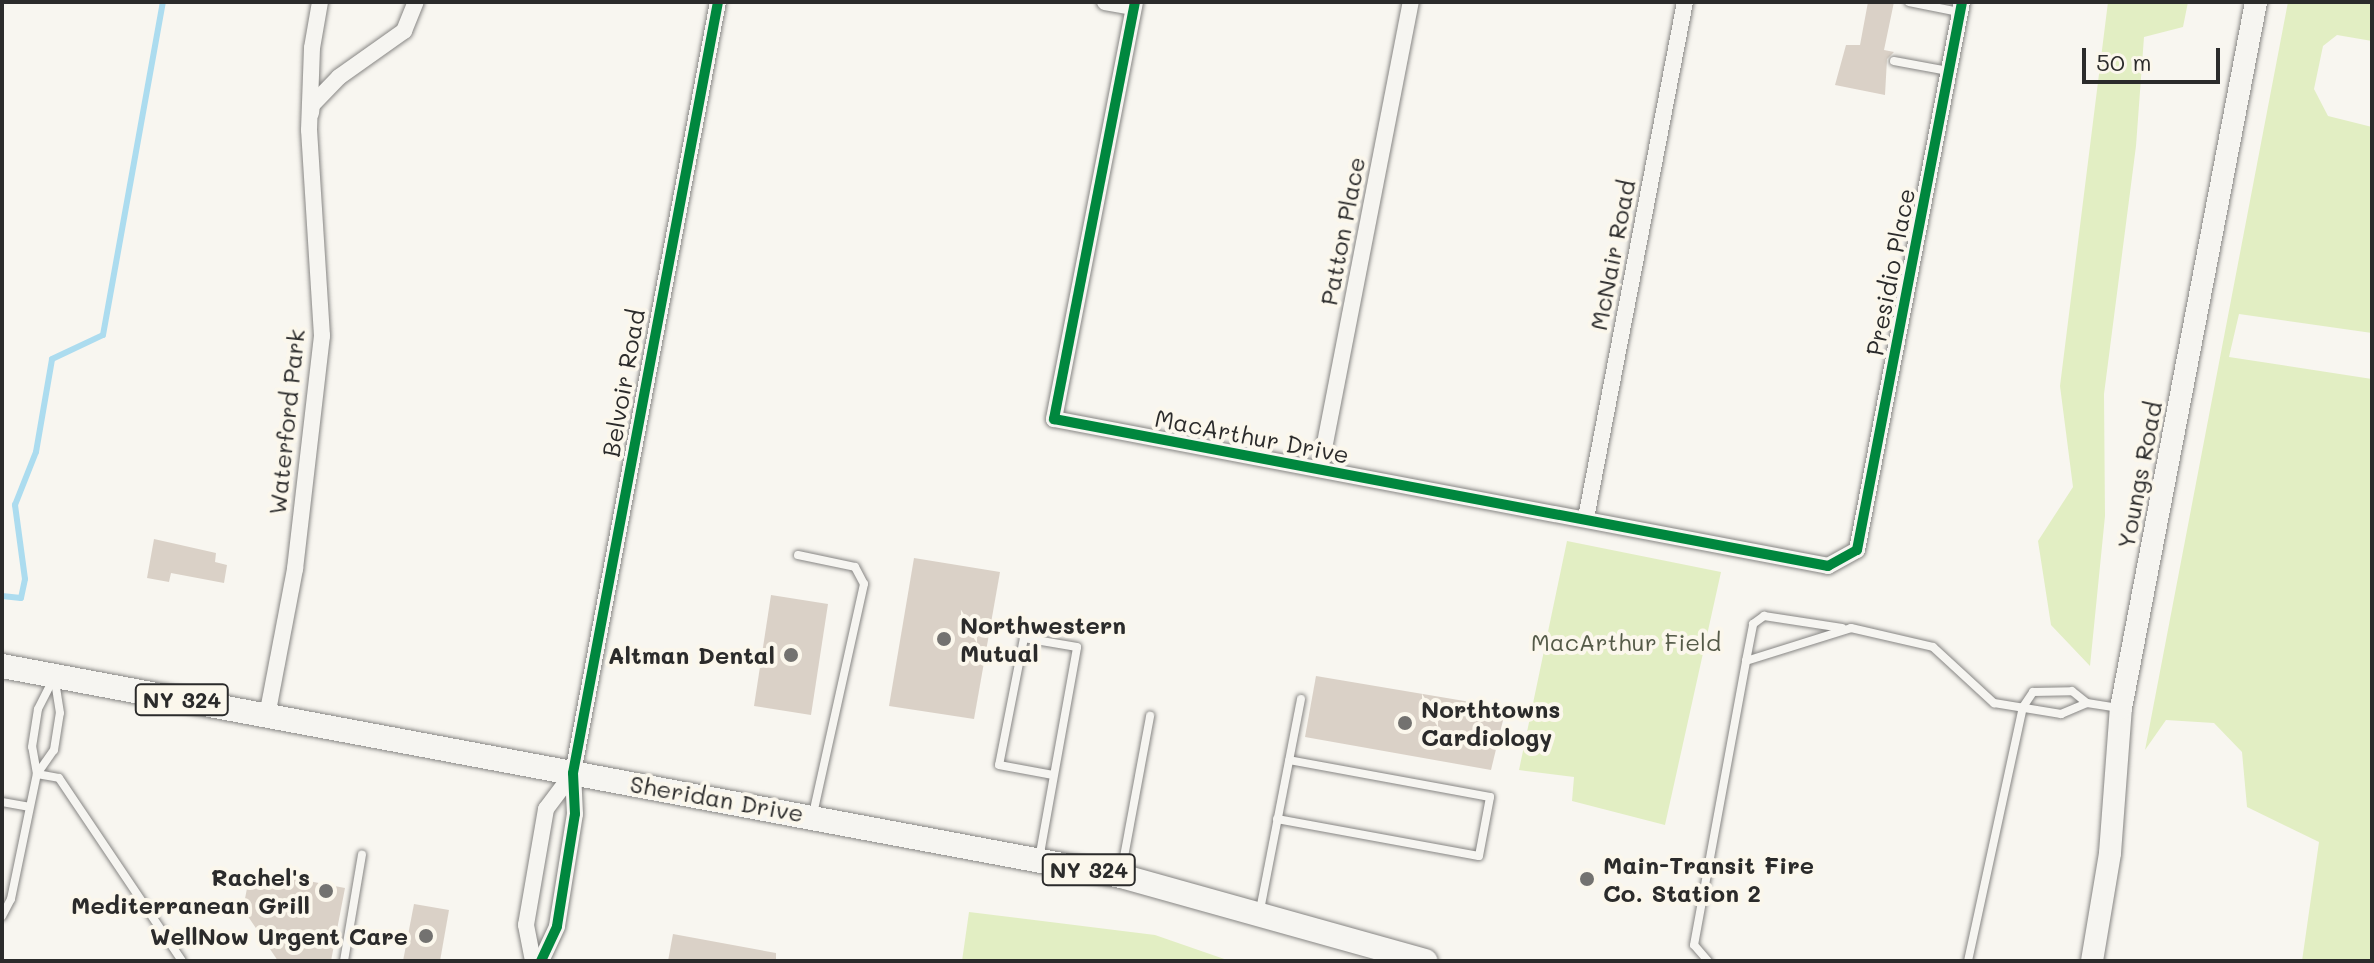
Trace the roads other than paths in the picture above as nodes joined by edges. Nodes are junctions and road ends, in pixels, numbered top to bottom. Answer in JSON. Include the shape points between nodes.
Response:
{"nodes":[{"id":1,"x":320,"y":2,"type":"edge"},
{"id":2,"x":416,"y":2,"type":"edge"},
{"id":3,"x":718,"y":2,"type":"edge"},
{"id":4,"x":1105,"y":2,"type":"edge"},
{"id":5,"x":1411,"y":2,"type":"edge"},
{"id":6,"x":1685,"y":2,"type":"edge"},
{"id":7,"x":1909,"y":2,"type":"edge"},
{"id":8,"x":2256,"y":2,"type":"edge"},
{"id":9,"x":1134,"y":4,"type":"edge"},
{"id":10,"x":1961,"y":7,"type":"edge"},
{"id":11,"x":1894,"y":61,"type":"dead end"},
{"id":12,"x":1949,"y":71,"type":"junction"},
{"id":13,"x":309,"y":130,"type":"junction"},
{"id":14,"x":1320,"y":469,"type":"junction"},
{"id":15,"x":1586,"y":518,"type":"junction"},
{"id":16,"x":1857,"y":550,"type":"joint"},
{"id":17,"x":798,"y":555,"type":"dead end"},
{"id":18,"x":1851,"y":628,"type":"junction"},
{"id":19,"x":1746,"y":661,"type":"junction"},
{"id":20,"x":2,"y":666,"type":"edge"},
{"id":21,"x":55,"y":676,"type":"junction"},
{"id":22,"x":1301,"y":699,"type":"dead end"},
{"id":23,"x":2087,"y":703,"type":"junction"},
{"id":24,"x":2023,"y":707,"type":"junction"},
{"id":25,"x":2121,"y":708,"type":"junction"},
{"id":26,"x":267,"y":716,"type":"junction"},
{"id":27,"x":1150,"y":716,"type":"dead end"},
{"id":28,"x":1289,"y":760,"type":"junction"},
{"id":29,"x":573,"y":773,"type":"junction"},
{"id":30,"x":37,"y":774,"type":"junction"},
{"id":31,"x":1053,"y":775,"type":"junction"},
{"id":32,"x":2,"y":802,"type":"edge"},
{"id":33,"x":29,"y":807,"type":"junction"},
{"id":34,"x":813,"y":815,"type":"junction"},
{"id":35,"x":1277,"y":819,"type":"junction"},
{"id":36,"x":362,"y":855,"type":"dead end"},
{"id":37,"x":1038,"y":859,"type":"junction"},
{"id":38,"x":1121,"y":876,"type":"junction"},
{"id":39,"x":1260,"y":912,"type":"junction"},
{"id":40,"x":2,"y":916,"type":"edge"},
{"id":41,"x":182,"y":961,"type":"edge"},
{"id":42,"x":344,"y":961,"type":"edge"},
{"id":43,"x":533,"y":961,"type":"edge"},
{"id":44,"x":541,"y":961,"type":"edge"},
{"id":45,"x":1425,"y":961,"type":"edge"},
{"id":46,"x":1708,"y":961,"type":"edge"},
{"id":47,"x":1968,"y":961,"type":"edge"},
{"id":48,"x":2092,"y":961,"type":"edge"}],
"edges":[{"from":1,"to":13,"type":"street","name":"Waterford Park","via":[[312,48]]},
{"from":2,"to":13,"type":"street","name":"Waterford Park","via":[[404,31],[339,77],[312,105]]},
{"from":3,"to":29,"type":"street","name":"Belvoir Road"},
{"from":4,"to":9,"type":"street"},
{"from":5,"to":14,"type":"street","name":"Patton Place"},
{"from":6,"to":15,"type":"street","name":"McNair Road"},
{"from":7,"to":10,"type":"lane"},
{"from":8,"to":25,"type":"street","name":"Youngs Road"},
{"from":9,"to":14,"type":"street","name":"MacArthur Drive","via":[[1054,419]]},
{"from":10,"to":12,"type":"street","name":"Presidio Place"},
{"from":11,"to":12,"type":"lane"},
{"from":12,"to":16,"type":"street","name":"Presidio Place"},
{"from":13,"to":26,"type":"street","name":"Waterford Park","via":[[322,336],[295,569]]},
{"from":14,"to":15,"type":"street","name":"MacArthur Drive"},
{"from":15,"to":16,"type":"street","name":"MacArthur Drive","via":[[1828,566]]},
{"from":17,"to":34,"type":"lane","via":[[855,567],[864,584]]},
{"from":18,"to":19,"type":"lane"},
{"from":18,"to":19,"type":"lane","via":[[1764,616],[1753,624]]},
{"from":18,"to":24,"type":"lane","via":[[1933,647],[1994,703]]},
{"from":19,"to":46,"type":"lane","via":[[1694,945]]},
{"from":20,"to":21,"type":"main road","name":"Sheridan Drive","number":"NY 324"},
{"from":21,"to":26,"type":"main road","name":"Sheridan Drive","number":"NY 324"},
{"from":21,"to":30,"type":"lane","via":[[38,709],[32,747]]},
{"from":21,"to":30,"type":"lane","via":[[60,713],[54,750]]},
{"from":22,"to":28,"type":"lane"},
{"from":23,"to":24,"type":"lane","via":[[2061,714]]},
{"from":23,"to":24,"type":"lane","via":[[2072,691],[2033,692]]},
{"from":23,"to":25,"type":"lane"},
{"from":24,"to":47,"type":"lane"},
{"from":25,"to":48,"type":"street","name":"Youngs Road","via":[[2110,853]]},
{"from":26,"to":29,"type":"main road","name":"Sheridan Drive","number":"NY 324"},
{"from":27,"to":38,"type":"lane"},
{"from":28,"to":35,"type":"lane"},
{"from":28,"to":35,"type":"lane","via":[[1490,797],[1479,856]]},
{"from":29,"to":34,"type":"main road","name":"Sheridan Drive","number":"NY 324"},
{"from":29,"to":43,"type":"street","via":[[546,809],[526,925]]},
{"from":29,"to":44,"type":"street","via":[[575,814],[557,926]]},
{"from":30,"to":33,"type":"lane"},
{"from":30,"to":41,"type":"lane","via":[[59,778]]},
{"from":31,"to":31,"type":"lane","via":[[1077,647],[1024,638],[999,765]]},
{"from":31,"to":37,"type":"lane"},
{"from":32,"to":33,"type":"lane"},
{"from":33,"to":40,"type":"lane","via":[[11,899]]},
{"from":34,"to":37,"type":"main road","name":"Sheridan Drive","number":"NY 324"},
{"from":35,"to":39,"type":"lane"},
{"from":36,"to":42,"type":"lane"},
{"from":37,"to":38,"type":"main road","name":"Sheridan Drive","number":"NY 324"},
{"from":38,"to":39,"type":"main road","name":"Sheridan Drive","number":"NY 324"},
{"from":39,"to":45,"type":"main road","name":"Sheridan Drive","number":"NY 324"}]}
